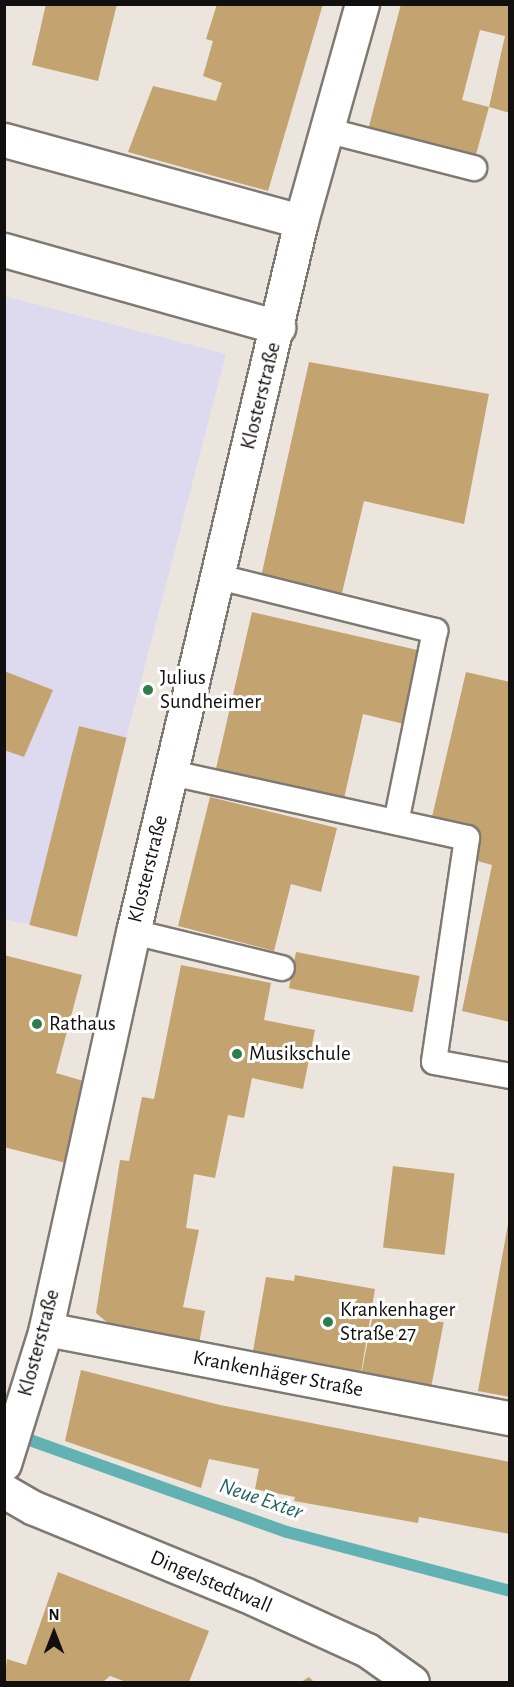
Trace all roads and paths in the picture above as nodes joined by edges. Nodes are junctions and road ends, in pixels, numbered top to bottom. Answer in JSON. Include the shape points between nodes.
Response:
{"nodes":[{"id":1,"x":362,"y":4,"type":"edge"},
{"id":2,"x":326,"y":130,"type":"junction"},
{"id":3,"x":4,"y":140,"type":"edge"},
{"id":4,"x":474,"y":168,"type":"dead end"},
{"id":5,"x":301,"y":221,"type":"junction"},
{"id":6,"x":4,"y":250,"type":"edge"},
{"id":7,"x":278,"y":327,"type":"junction"},
{"id":8,"x":219,"y":577,"type":"junction"},
{"id":9,"x":172,"y":773,"type":"junction"},
{"id":10,"x":396,"y":822,"type":"junction"},
{"id":11,"x":133,"y":932,"type":"junction"},
{"id":12,"x":282,"y":968,"type":"dead end"},
{"id":13,"x":510,"y":1076,"type":"edge"},
{"id":14,"x":46,"y":1329,"type":"junction"},
{"id":15,"x":510,"y":1418,"type":"edge"},
{"id":16,"x":6,"y":1458,"type":"edge"},
{"id":17,"x":4,"y":1491,"type":"edge"},
{"id":18,"x":412,"y":1683,"type":"edge"}],
"edges":[{"from":1,"to":2,"type":"street","name":"Klosterstraße"},
{"from":2,"to":4,"type":"lane"},
{"from":2,"to":5,"type":"street","name":"Klosterstraße"},
{"from":3,"to":5,"type":"street"},
{"from":5,"to":7,"type":"street","name":"Klosterstraße"},
{"from":6,"to":7,"type":"street","name":"Klosterstraße"},
{"from":7,"to":8,"type":"street","name":"Klosterstraße"},
{"from":8,"to":9,"type":"street","name":"Klosterstraße"},
{"from":8,"to":10,"type":"lane","via":[[435,631]]},
{"from":9,"to":10,"type":"lane"},
{"from":9,"to":11,"type":"street","name":"Klosterstraße"},
{"from":10,"to":13,"type":"lane","via":[[467,838],[434,1062]]},
{"from":11,"to":12,"type":"lane"},
{"from":11,"to":14,"type":"street","name":"Klosterstraße"},
{"from":14,"to":15,"type":"street","name":"Krankenhäger Straße"},
{"from":14,"to":16,"type":"street","name":"Klosterstraße"},
{"from":17,"to":18,"type":"street","name":"Dingelstedtwall","via":[[34,1508],[244,1594],[367,1650]]}]}
